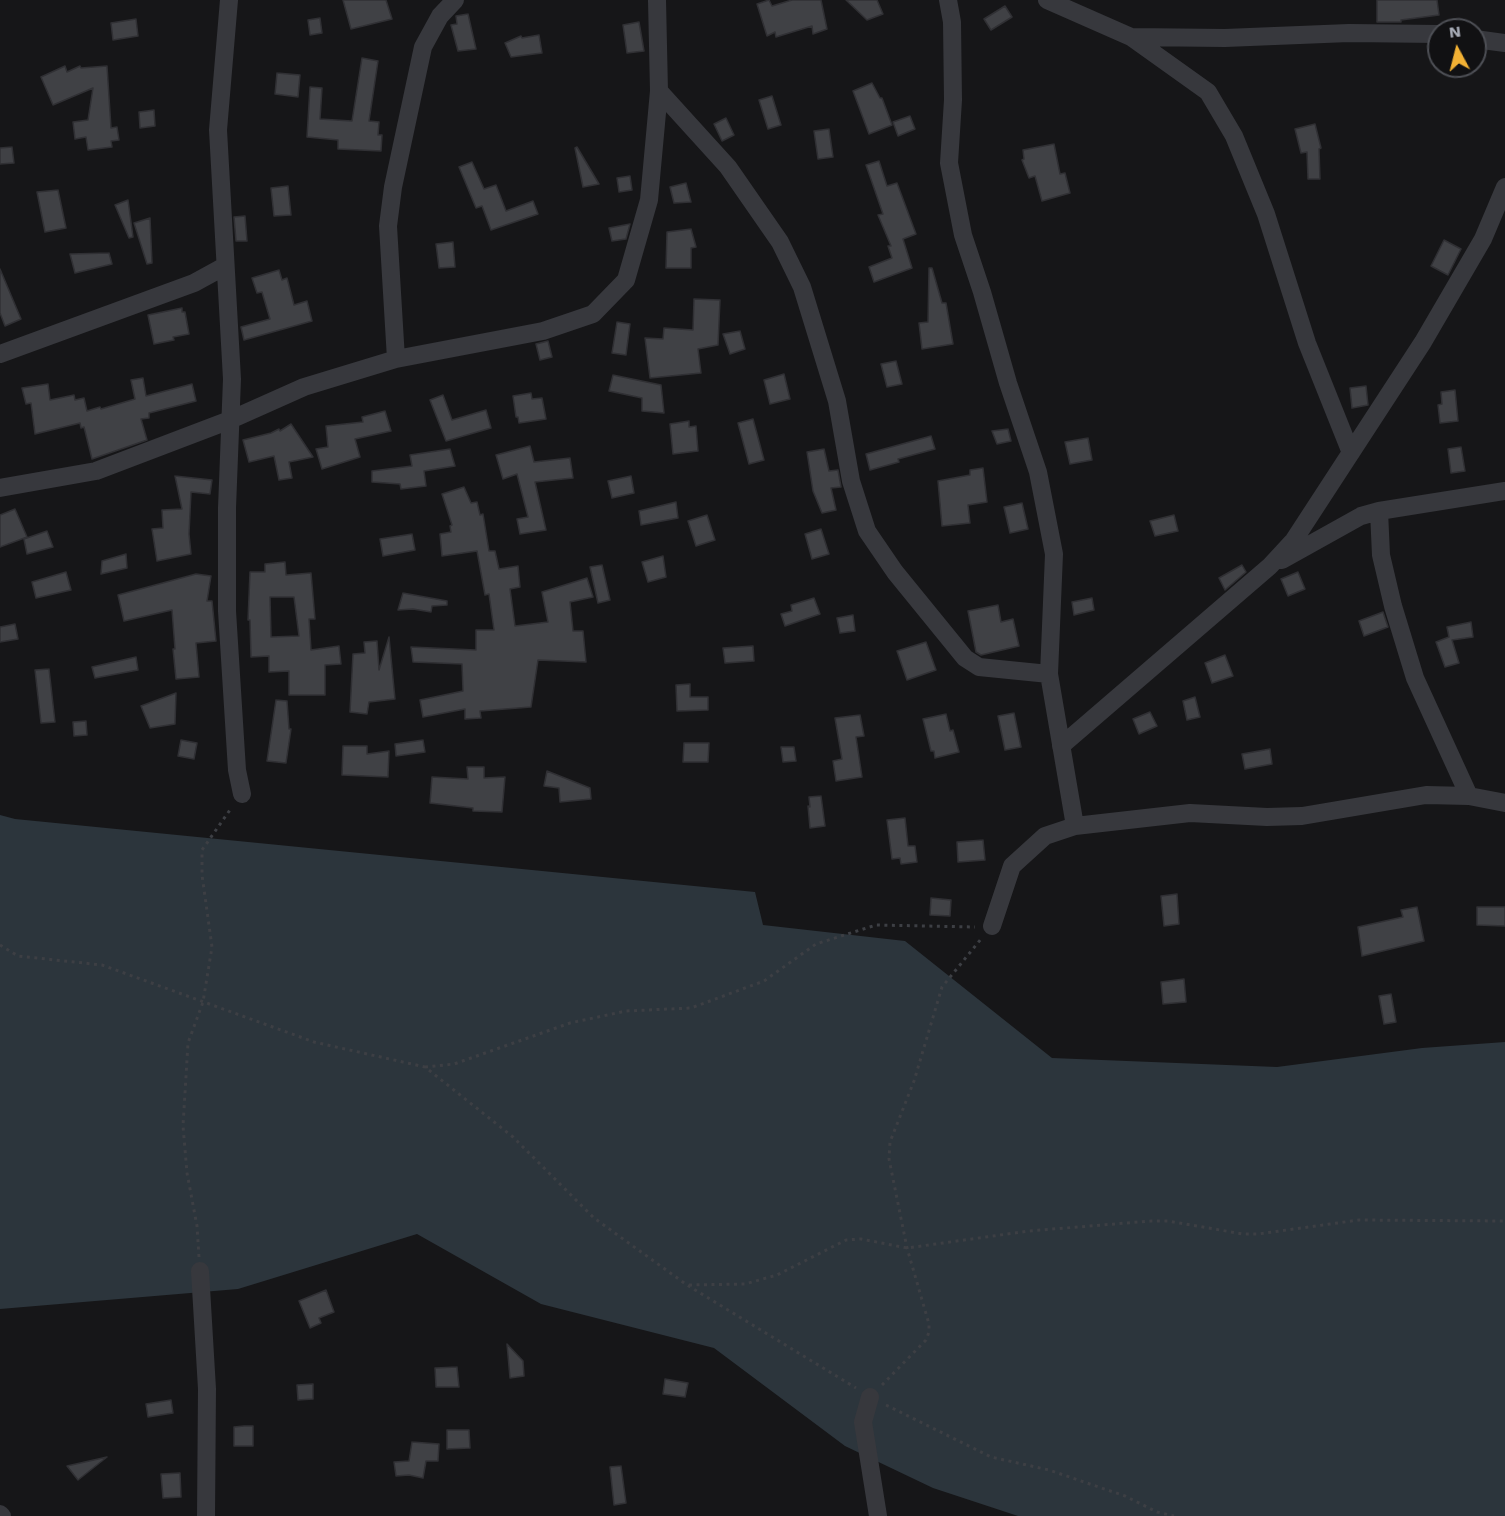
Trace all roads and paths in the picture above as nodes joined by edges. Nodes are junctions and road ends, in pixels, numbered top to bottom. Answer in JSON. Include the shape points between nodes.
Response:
{"nodes":[{"id":1,"x":229,"y":0,"type":"edge"},
{"id":2,"x":455,"y":0,"type":"edge"},
{"id":3,"x":657,"y":0,"type":"edge"},
{"id":4,"x":948,"y":0,"type":"edge"},
{"id":5,"x":1047,"y":0,"type":"edge"},
{"id":6,"x":1427,"y":34,"type":"edge"},
{"id":7,"x":1131,"y":37,"type":"junction"},
{"id":8,"x":1487,"y":41,"type":"edge"},
{"id":9,"x":1505,"y":44,"type":"edge"},
{"id":10,"x":658,"y":91,"type":"junction"},
{"id":11,"x":1505,"y":187,"type":"edge"},
{"id":12,"x":225,"y":266,"type":"junction"},
{"id":13,"x":0,"y":354,"type":"edge"},
{"id":14,"x":396,"y":360,"type":"junction"},
{"id":15,"x":230,"y":420,"type":"junction"},
{"id":16,"x":1352,"y":453,"type":"junction"},
{"id":17,"x":0,"y":488,"type":"edge"},
{"id":18,"x":1505,"y":492,"type":"edge"},
{"id":19,"x":1379,"y":511,"type":"junction"},
{"id":20,"x":1270,"y":566,"type":"junction"},
{"id":21,"x":1048,"y":675,"type":"junction"},
{"id":22,"x":1061,"y":746,"type":"junction"},
{"id":23,"x":242,"y":794,"type":"joint"},
{"id":24,"x":1469,"y":796,"type":"junction"},
{"id":25,"x":1505,"y":803,"type":"edge"},
{"id":26,"x":1075,"y":826,"type":"junction"},
{"id":27,"x":992,"y":926,"type":"junction"},
{"id":28,"x":0,"y":945,"type":"edge"},
{"id":29,"x":203,"y":1002,"type":"junction"},
{"id":30,"x":425,"y":1066,"type":"junction"},
{"id":31,"x":1505,"y":1221,"type":"edge"},
{"id":32,"x":907,"y":1248,"type":"junction"},
{"id":33,"x":201,"y":1271,"type":"joint"},
{"id":34,"x":687,"y":1285,"type":"junction"},
{"id":35,"x":870,"y":1397,"type":"junction"},
{"id":36,"x":206,"y":1516,"type":"edge"},
{"id":37,"x":878,"y":1516,"type":"edge"},
{"id":38,"x":1174,"y":1516,"type":"edge"}],
"edges":[{"from":1,"to":12,"type":"street","via":[[218,130]]},
{"from":2,"to":14,"type":"street","via":[[440,16],[423,47],[393,188],[388,226]]},
{"from":3,"to":10,"type":"street"},
{"from":4,"to":21,"type":"street","via":[[953,100],[949,163],[963,235],[1038,472],[1054,554]]},
{"from":5,"to":7,"type":"street"},
{"from":6,"to":7,"type":"street"},
{"from":7,"to":16,"type":"street","via":[[1208,92],[1234,136],[1266,214],[1307,343]]},
{"from":8,"to":9,"type":"street"},
{"from":10,"to":14,"type":"street","via":[[649,200],[626,280],[592,314],[543,331]]},
{"from":10,"to":21,"type":"street","via":[[728,167],[780,242],[802,287],[837,401],[851,481],[867,531],[965,658],[979,667]]},
{"from":11,"to":16,"type":"street","via":[[1483,239]]},
{"from":12,"to":13,"type":"street","via":[[194,284]]},
{"from":12,"to":15,"type":"street","via":[[232,378]]},
{"from":14,"to":15,"type":"street","via":[[304,387]]},
{"from":15,"to":17,"type":"street","via":[[96,471]]},
{"from":15,"to":23,"type":"street","via":[[227,611],[237,770]]},
{"from":16,"to":20,"type":"street","via":[[1294,540]]},
{"from":18,"to":19,"type":"street"},
{"from":19,"to":20,"type":"street","via":[[1361,516]]},
{"from":19,"to":24,"type":"street","via":[[1381,555],[1414,678]]},
{"from":20,"to":22,"type":"street"},
{"from":21,"to":22,"type":"street"},
{"from":22,"to":26,"type":"street"},
{"from":23,"to":29,"type":"path","via":[[202,850],[212,947]]},
{"from":24,"to":25,"type":"street"},
{"from":24,"to":26,"type":"street","via":[[1426,795],[1302,816],[1190,813]]},
{"from":26,"to":27,"type":"street","via":[[1045,837],[1012,866]]},
{"from":27,"to":30,"type":"path","via":[[876,925],[816,944],[764,981],[691,1008],[626,1011],[570,1023],[454,1064]]},
{"from":27,"to":32,"type":"path","via":[[942,987],[914,1081],[890,1142],[889,1159]]},
{"from":28,"to":29,"type":"path","via":[[18,956],[102,965]]},
{"from":29,"to":30,"type":"path","via":[[314,1042]]},
{"from":29,"to":33,"type":"path","via":[[188,1043],[183,1126]]},
{"from":30,"to":34,"type":"path","via":[[513,1137],[594,1218]]},
{"from":31,"to":32,"type":"path","via":[[1359,1220],[1243,1234],[1151,1221],[1029,1231]]},
{"from":32,"to":34,"type":"path","via":[[846,1240],[777,1275],[745,1284]]},
{"from":32,"to":35,"type":"path","via":[[928,1332],[926,1340]]},
{"from":33,"to":36,"type":"street","via":[[207,1389]]},
{"from":34,"to":35,"type":"path"},
{"from":35,"to":37,"type":"street","via":[[863,1422]]},
{"from":35,"to":38,"type":"path","via":[[991,1457],[1049,1470]]}]}
